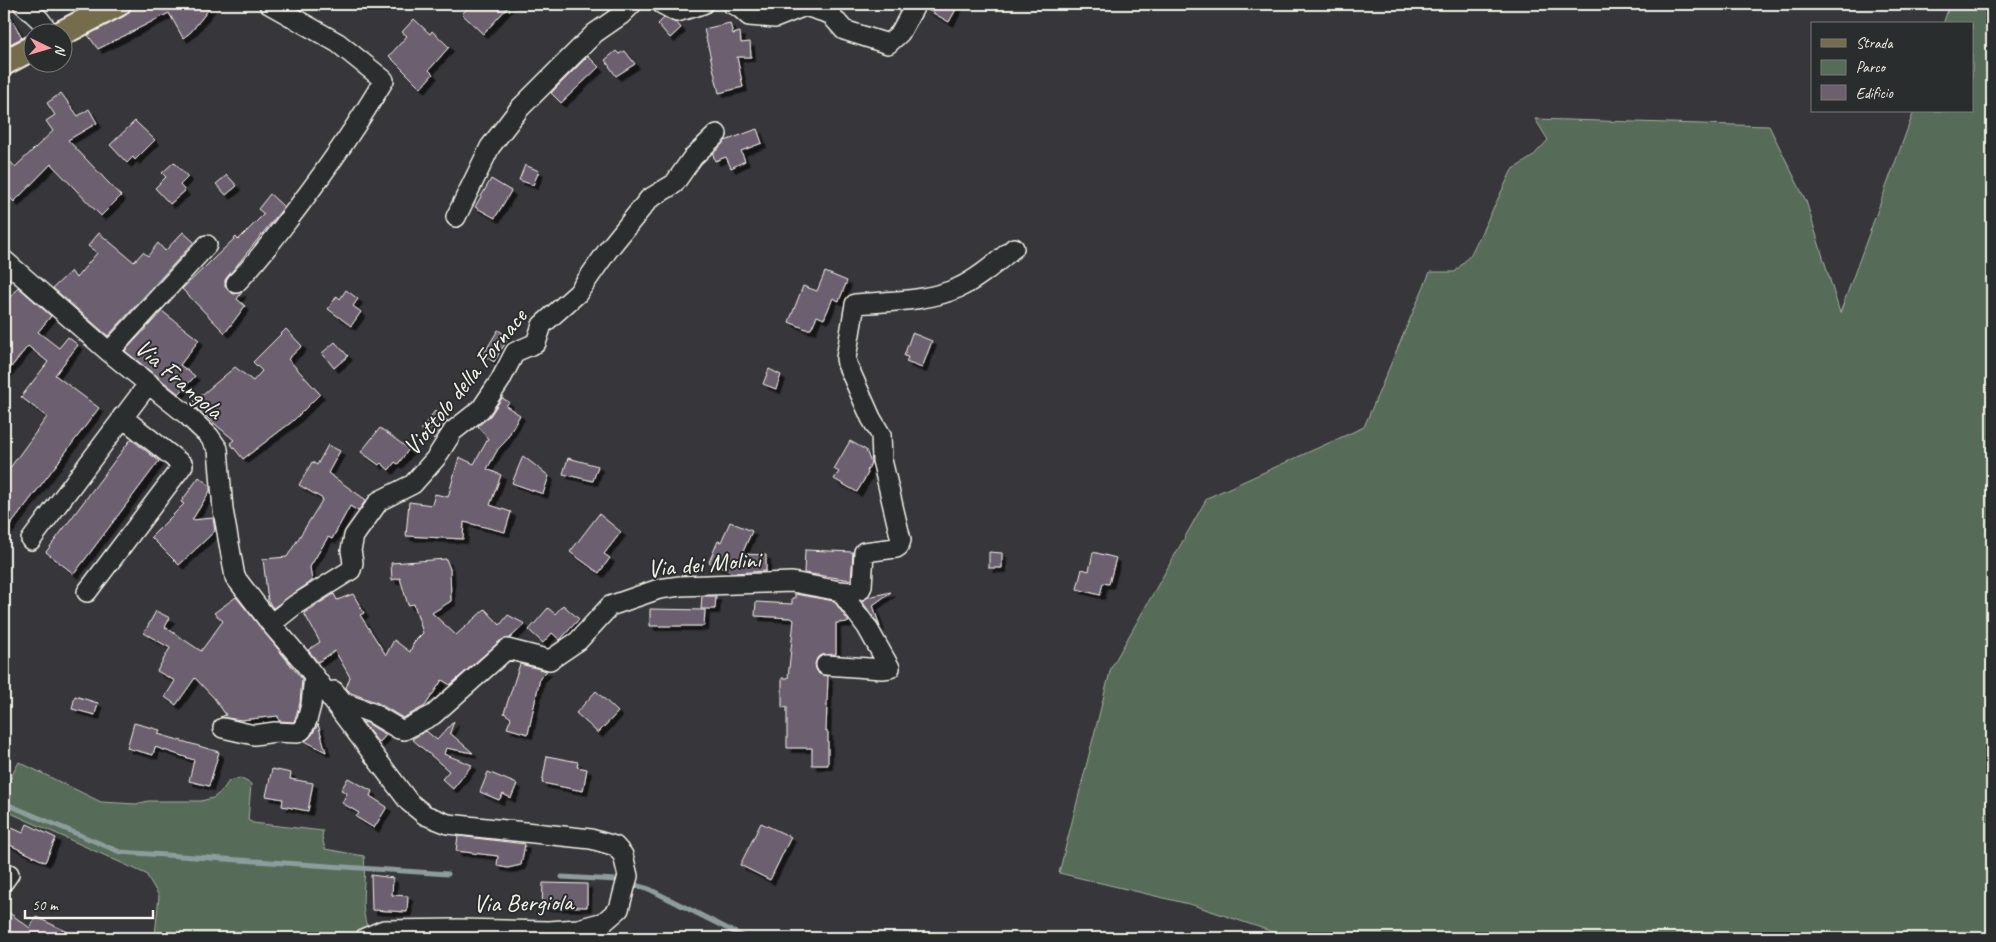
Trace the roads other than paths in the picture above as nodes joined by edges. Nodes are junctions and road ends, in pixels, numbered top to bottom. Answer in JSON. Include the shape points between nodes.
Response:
{"nodes":[{"id":1,"x":22,"y":4,"type":"edge"},
{"id":2,"x":118,"y":4,"type":"edge"},
{"id":3,"x":269,"y":4,"type":"edge"},
{"id":4,"x":632,"y":4,"type":"edge"},
{"id":5,"x":662,"y":4,"type":"edge"},
{"id":6,"x":703,"y":4,"type":"edge"},
{"id":7,"x":732,"y":4,"type":"edge"},
{"id":8,"x":916,"y":4,"type":"edge"},
{"id":9,"x":42,"y":22,"type":"edge"},
{"id":10,"x":72,"y":28,"type":"edge"},
{"id":11,"x":22,"y":53,"type":"edge"},
{"id":12,"x":4,"y":62,"type":"edge"},
{"id":13,"x":717,"y":134,"type":"dead end"},
{"id":14,"x":456,"y":217,"type":"dead end"},
{"id":15,"x":207,"y":245,"type":"dead end"},
{"id":16,"x":1014,"y":248,"type":"dead end"},
{"id":17,"x":4,"y":260,"type":"edge"},
{"id":18,"x":236,"y":284,"type":"dead end"},
{"id":19,"x":109,"y":352,"type":"junction"},
{"id":20,"x":149,"y":383,"type":"junction"},
{"id":21,"x":122,"y":417,"type":"junction"},
{"id":22,"x":31,"y":540,"type":"dead end"},
{"id":23,"x":840,"y":590,"type":"junction"},
{"id":24,"x":87,"y":592,"type":"dead end"},
{"id":25,"x":271,"y":624,"type":"junction"},
{"id":26,"x":826,"y":665,"type":"dead end"},
{"id":27,"x":314,"y":676,"type":"junction"},
{"id":28,"x":223,"y":728,"type":"dead end"},
{"id":29,"x":365,"y":938,"type":"edge"}],
"edges":[{"from":1,"to":9,"type":"street"},
{"from":2,"to":10,"type":"main road"},
{"from":3,"to":18,"type":"street","via":[[338,43],[384,80],[316,183],[258,262]]},
{"from":4,"to":14,"type":"street","via":[[595,33],[520,108],[490,147]]},
{"from":5,"to":6,"type":"street","via":[[677,12]]},
{"from":7,"to":8,"type":"street","via":[[748,16],[775,18],[805,6],[830,14],[844,30],[888,44],[900,33]]},
{"from":11,"to":12,"type":"main road"},
{"from":13,"to":25,"type":"street","name":"Viottolo della Fornace","via":[[693,157],[674,184],[649,199],[578,293],[542,325],[536,343],[515,352],[481,409],[453,431],[436,458],[413,484],[379,501],[354,536],[351,570]]},
{"from":15,"to":19,"type":"street"},
{"from":16,"to":23,"type":"street","name":"Via dei Molini","via":[[958,288],[918,299],[855,304],[847,364],[882,435],[882,460],[901,540],[896,548],[864,552],[860,590]]},
{"from":17,"to":19,"type":"street","name":"Via Frangola"},
{"from":19,"to":20,"type":"street","name":"Via Frangola"},
{"from":20,"to":21,"type":"street"},
{"from":20,"to":25,"type":"street","name":"Via Frangola","via":[[203,431],[218,449],[223,510],[235,577]]},
{"from":21,"to":22,"type":"street"},
{"from":21,"to":24,"type":"street","via":[[183,465]]},
{"from":23,"to":26,"type":"street","via":[[867,627],[890,668]]},
{"from":23,"to":27,"type":"street","name":"Via dei Molini","via":[[792,582],[680,586],[636,596],[610,606],[578,641],[550,660],[507,648],[434,715],[404,730],[344,703],[325,681]]},
{"from":25,"to":27,"type":"street","name":"Via Frangola"},
{"from":27,"to":28,"type":"street","via":[[307,720],[297,733],[254,735]]},
{"from":27,"to":29,"type":"street","name":"Via Bergiola","via":[[410,802],[425,816],[448,824],[591,839],[615,846],[623,856],[628,876],[619,909],[604,922],[549,932],[384,930]]}]}
